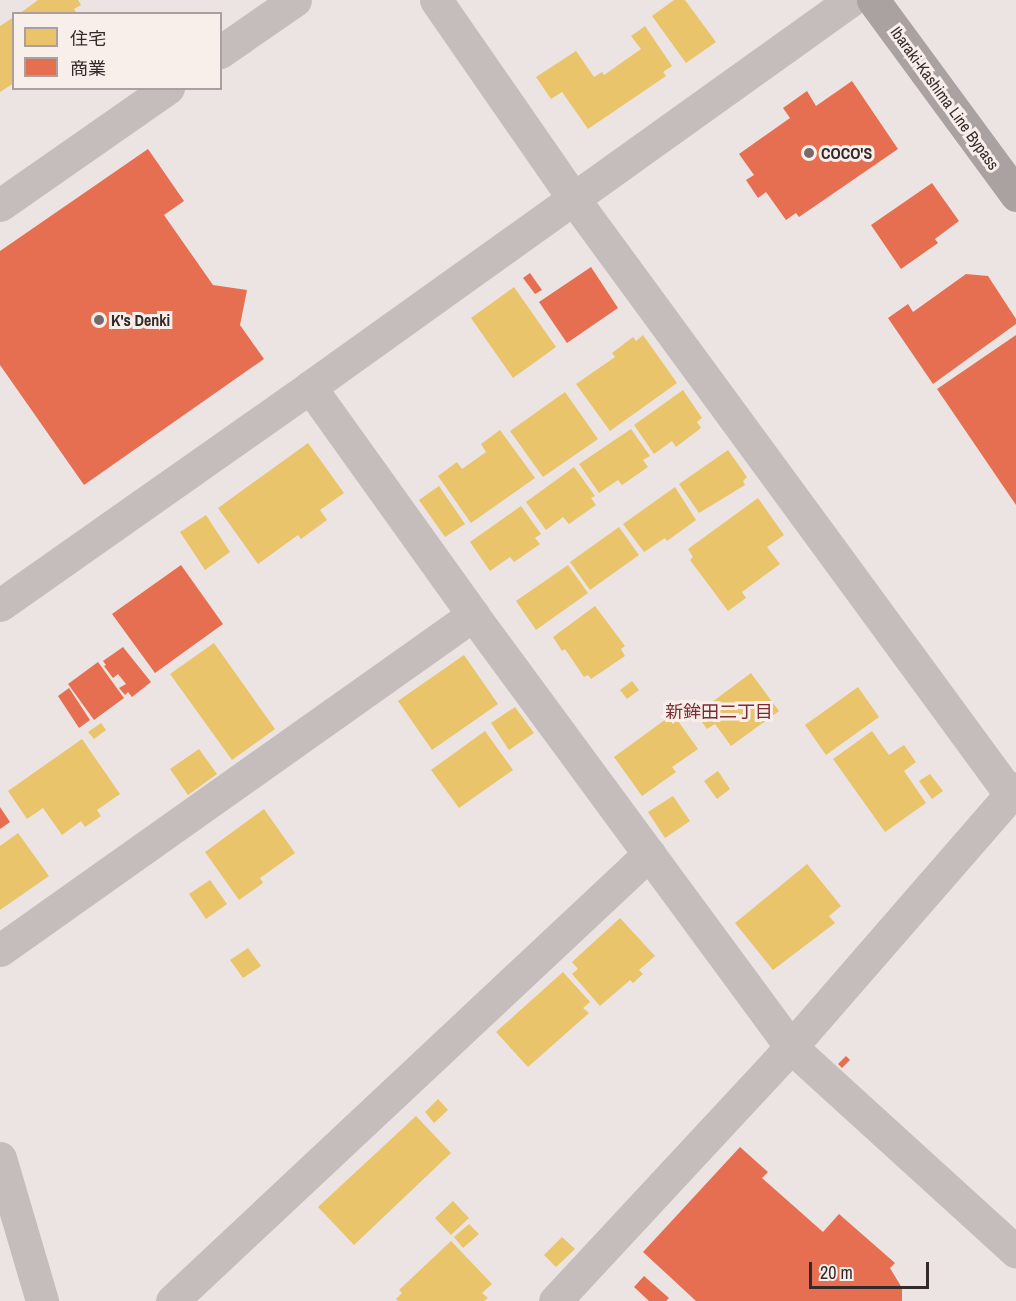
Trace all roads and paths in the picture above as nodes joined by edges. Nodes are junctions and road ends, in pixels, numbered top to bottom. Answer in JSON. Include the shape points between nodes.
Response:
{"nodes":[{"id":1,"x":295,"y":0,"type":"edge"},
{"id":2,"x":436,"y":0,"type":"edge"},
{"id":3,"x":851,"y":0,"type":"edge"},
{"id":4,"x":873,"y":0,"type":"edge"},
{"id":5,"x":222,"y":51,"type":"edge"},
{"id":6,"x":165,"y":90,"type":"edge"},
{"id":7,"x":1016,"y":195,"type":"edge"},
{"id":8,"x":573,"y":198,"type":"junction"},
{"id":9,"x":0,"y":205,"type":"edge"},
{"id":10,"x":310,"y":387,"type":"junction"},
{"id":11,"x":0,"y":604,"type":"edge"},
{"id":12,"x":473,"y":615,"type":"junction"},
{"id":13,"x":1013,"y":791,"type":"edge"},
{"id":14,"x":649,"y":854,"type":"junction"},
{"id":15,"x":0,"y":950,"type":"edge"},
{"id":16,"x":791,"y":1047,"type":"junction"},
{"id":17,"x":0,"y":1158,"type":"edge"},
{"id":18,"x":1016,"y":1252,"type":"edge"},
{"id":19,"x":42,"y":1301,"type":"edge"},
{"id":20,"x":172,"y":1301,"type":"edge"},
{"id":21,"x":555,"y":1301,"type":"edge"}],
"edges":[{"from":1,"to":5,"type":"street"},
{"from":2,"to":8,"type":"street"},
{"from":3,"to":8,"type":"street"},
{"from":4,"to":7,"type":"main road","name":"Ibaraki-Kashima Line Bypass"},
{"from":6,"to":9,"type":"street"},
{"from":8,"to":10,"type":"street"},
{"from":8,"to":13,"type":"street"},
{"from":10,"to":11,"type":"street"},
{"from":10,"to":12,"type":"street"},
{"from":12,"to":14,"type":"street"},
{"from":12,"to":15,"type":"street"},
{"from":13,"to":16,"type":"street"},
{"from":14,"to":16,"type":"street"},
{"from":14,"to":20,"type":"street"},
{"from":16,"to":18,"type":"street"},
{"from":16,"to":21,"type":"street"},
{"from":17,"to":19,"type":"street"}]}
